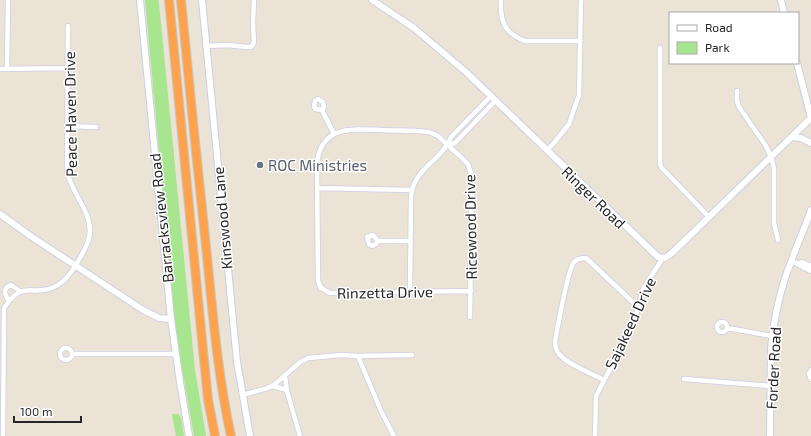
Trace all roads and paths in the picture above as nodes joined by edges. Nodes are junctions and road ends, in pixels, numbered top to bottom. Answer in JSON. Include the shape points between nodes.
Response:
{"nodes":[{"id":1,"x":8,"y":0,"type":"edge"},
{"id":2,"x":140,"y":0,"type":"edge"},
{"id":3,"x":169,"y":0,"type":"edge"},
{"id":4,"x":181,"y":0,"type":"edge"},
{"id":5,"x":202,"y":0,"type":"edge"},
{"id":6,"x":254,"y":0,"type":"edge"},
{"id":7,"x":372,"y":0,"type":"edge"},
{"id":8,"x":500,"y":0,"type":"edge"},
{"id":9,"x":581,"y":0,"type":"edge"},
{"id":10,"x":781,"y":0,"type":"edge"},
{"id":11,"x":784,"y":12,"type":"edge"},
{"id":12,"x":68,"y":26,"type":"dead end"},
{"id":13,"x":580,"y":41,"type":"junction"},
{"id":14,"x":206,"y":46,"type":"junction"},
{"id":15,"x":660,"y":48,"type":"dead end"},
{"id":16,"x":797,"y":64,"type":"edge"},
{"id":17,"x":69,"y":68,"type":"junction"},
{"id":18,"x":0,"y":69,"type":"edge"},
{"id":19,"x":7,"y":69,"type":"junction"},
{"id":20,"x":737,"y":91,"type":"dead end"},
{"id":21,"x":808,"y":96,"type":"edge"},
{"id":22,"x":494,"y":98,"type":"junction"},
{"id":23,"x":322,"y":110,"type":"dead end"},
{"id":24,"x":811,"y":118,"type":"edge"},
{"id":25,"x":68,"y":126,"type":"junction"},
{"id":26,"x":96,"y":127,"type":"dead end"},
{"id":27,"x":334,"y":134,"type":"junction"},
{"id":28,"x":792,"y":137,"type":"junction"},
{"id":29,"x":811,"y":143,"type":"edge"},
{"id":30,"x":448,"y":145,"type":"junction"},
{"id":31,"x":547,"y":150,"type":"junction"},
{"id":32,"x":771,"y":157,"type":"junction"},
{"id":33,"x":317,"y":188,"type":"junction"},
{"id":34,"x":411,"y":190,"type":"junction"},
{"id":35,"x":811,"y":210,"type":"edge"},
{"id":36,"x":0,"y":214,"type":"edge"},
{"id":37,"x":709,"y":217,"type":"junction"},
{"id":38,"x":778,"y":240,"type":"dead end"},
{"id":39,"x":378,"y":241,"type":"dead end"},
{"id":40,"x":410,"y":241,"type":"junction"},
{"id":41,"x":663,"y":258,"type":"junction"},
{"id":42,"x":794,"y":263,"type":"junction"},
{"id":43,"x":76,"y":266,"type":"junction"},
{"id":44,"x":811,"y":266,"type":"edge"},
{"id":45,"x":811,"y":271,"type":"edge"},
{"id":46,"x":20,"y":291,"type":"junction"},
{"id":47,"x":410,"y":292,"type":"junction"},
{"id":48,"x":471,"y":292,"type":"junction"},
{"id":49,"x":9,"y":301,"type":"junction"},
{"id":50,"x":638,"y":307,"type":"junction"},
{"id":51,"x":470,"y":317,"type":"dead end"},
{"id":52,"x":171,"y":319,"type":"junction"},
{"id":53,"x":727,"y":328,"type":"dead end"},
{"id":54,"x":772,"y":336,"type":"junction"},
{"id":55,"x":72,"y":354,"type":"dead end"},
{"id":56,"x":175,"y":354,"type":"junction"},
{"id":57,"x":412,"y":355,"type":"dead end"},
{"id":58,"x":358,"y":356,"type":"junction"},
{"id":59,"x":811,"y":370,"type":"edge"},
{"id":60,"x":285,"y":376,"type":"junction"},
{"id":61,"x":684,"y":379,"type":"dead end"},
{"id":62,"x":811,"y":379,"type":"edge"},
{"id":63,"x":604,"y":380,"type":"junction"},
{"id":64,"x":272,"y":386,"type":"junction"},
{"id":65,"x":771,"y":386,"type":"junction"},
{"id":66,"x":287,"y":391,"type":"junction"},
{"id":67,"x":242,"y":394,"type":"junction"},
{"id":68,"x":3,"y":436,"type":"edge"},
{"id":69,"x":189,"y":436,"type":"edge"},
{"id":70,"x":215,"y":436,"type":"edge"},
{"id":71,"x":231,"y":436,"type":"edge"},
{"id":72,"x":250,"y":436,"type":"edge"},
{"id":73,"x":300,"y":436,"type":"edge"},
{"id":74,"x":394,"y":436,"type":"edge"},
{"id":75,"x":595,"y":436,"type":"edge"},
{"id":76,"x":770,"y":436,"type":"edge"}],
"edges":[{"from":1,"to":19,"type":"street"},
{"from":2,"to":52,"type":"street","name":"Barracksview Road"},
{"from":3,"to":70,"type":"highway","via":[[208,399]]},
{"from":4,"to":71,"type":"highway","via":[[217,344]]},
{"from":5,"to":14,"type":"street","name":"Kinswood Lane"},
{"from":6,"to":14,"type":"street","via":[[253,45]]},
{"from":7,"to":22,"type":"street","name":"Ringer Road","via":[[418,31]]},
{"from":8,"to":13,"type":"street","via":[[503,23],[519,39]]},
{"from":9,"to":13,"type":"street"},
{"from":10,"to":11,"type":"street"},
{"from":12,"to":17,"type":"street","name":"Peace Haven Drive"},
{"from":13,"to":31,"type":"street","via":[[580,83],[576,104],[569,124]]},
{"from":14,"to":67,"type":"street","name":"Kinswood Lane","via":[[226,265]]},
{"from":15,"to":37,"type":"street","via":[[661,167]]},
{"from":16,"to":21,"type":"street"},
{"from":17,"to":19,"type":"street"},
{"from":17,"to":25,"type":"street","name":"Peace Haven Drive"},
{"from":18,"to":19,"type":"street"},
{"from":20,"to":32,"type":"street","via":[[738,107]]},
{"from":21,"to":24,"type":"street"},
{"from":22,"to":30,"type":"street","via":[[451,137]]},
{"from":22,"to":31,"type":"street","name":"Ringer Road"},
{"from":23,"to":27,"type":"street"},
{"from":24,"to":28,"type":"street"},
{"from":25,"to":26,"type":"street"},
{"from":25,"to":43,"type":"street","name":"Peace Haven Drive","via":[[68,180],[90,229],[88,243]]},
{"from":27,"to":30,"type":"street","name":"Ricewood Drive","via":[[349,129],[421,131],[438,136]]},
{"from":27,"to":33,"type":"street","name":"Rinzetta Drive","via":[[320,148]]},
{"from":28,"to":29,"type":"street"},
{"from":28,"to":32,"type":"street"},
{"from":30,"to":34,"type":"street","via":[[420,172]]},
{"from":30,"to":48,"type":"street","name":"Ricewood Drive","via":[[468,164],[472,177]]},
{"from":31,"to":41,"type":"street","name":"Ringer Road","via":[[655,256]]},
{"from":32,"to":37,"type":"street"},
{"from":32,"to":38,"type":"street","via":[[774,168],[774,223]]},
{"from":33,"to":34,"type":"street"},
{"from":33,"to":47,"type":"street","name":"Rinzetta Drive","via":[[318,282],[321,288],[330,293]]},
{"from":34,"to":40,"type":"street"},
{"from":35,"to":42,"type":"street","name":"Forder Road"},
{"from":36,"to":43,"type":"street"},
{"from":37,"to":41,"type":"street"},
{"from":39,"to":40,"type":"street"},
{"from":40,"to":47,"type":"street"},
{"from":41,"to":50,"type":"street","name":"Sajakeed Drive","via":[[648,280]]},
{"from":42,"to":44,"type":"street","via":[[802,262]]},
{"from":42,"to":45,"type":"street"},
{"from":42,"to":54,"type":"street","name":"Forder Road","via":[[779,299]]},
{"from":43,"to":46,"type":"street","name":"Peace Haven Drive","via":[[66,279],[53,288]]},
{"from":43,"to":52,"type":"street","via":[[156,317]]},
{"from":46,"to":49,"type":"street"},
{"from":46,"to":49,"type":"street","name":"Peace Haven Drive","via":[[11,285],[7,286],[4,293]]},
{"from":47,"to":48,"type":"street","name":"Rinzetta Drive"},
{"from":48,"to":51,"type":"street","name":"Ricewood Drive"},
{"from":49,"to":68,"type":"street","via":[[4,308]]},
{"from":50,"to":63,"type":"street","name":"Sajakeed Drive","via":[[634,323]]},
{"from":50,"to":63,"type":"street","via":[[586,258],[574,263],[569,274],[555,348],[568,361]]},
{"from":52,"to":56,"type":"street","name":"Barracksview Road"},
{"from":53,"to":54,"type":"street"},
{"from":54,"to":65,"type":"street","name":"Forder Road"},
{"from":55,"to":56,"type":"street"},
{"from":56,"to":69,"type":"street","name":"Barracksview Road"},
{"from":57,"to":58,"type":"street"},
{"from":58,"to":60,"type":"street","via":[[308,358]]},
{"from":58,"to":74,"type":"street"},
{"from":59,"to":62,"type":"street"},
{"from":60,"to":64,"type":"street"},
{"from":60,"to":66,"type":"street"},
{"from":61,"to":65,"type":"street"},
{"from":63,"to":75,"type":"street","name":"Sajakeed Drive","via":[[596,396]]},
{"from":64,"to":66,"type":"street"},
{"from":64,"to":67,"type":"street"},
{"from":65,"to":76,"type":"street","name":"Forder Road"},
{"from":66,"to":73,"type":"street"},
{"from":67,"to":72,"type":"street","name":"Kinswood Lane"}]}
